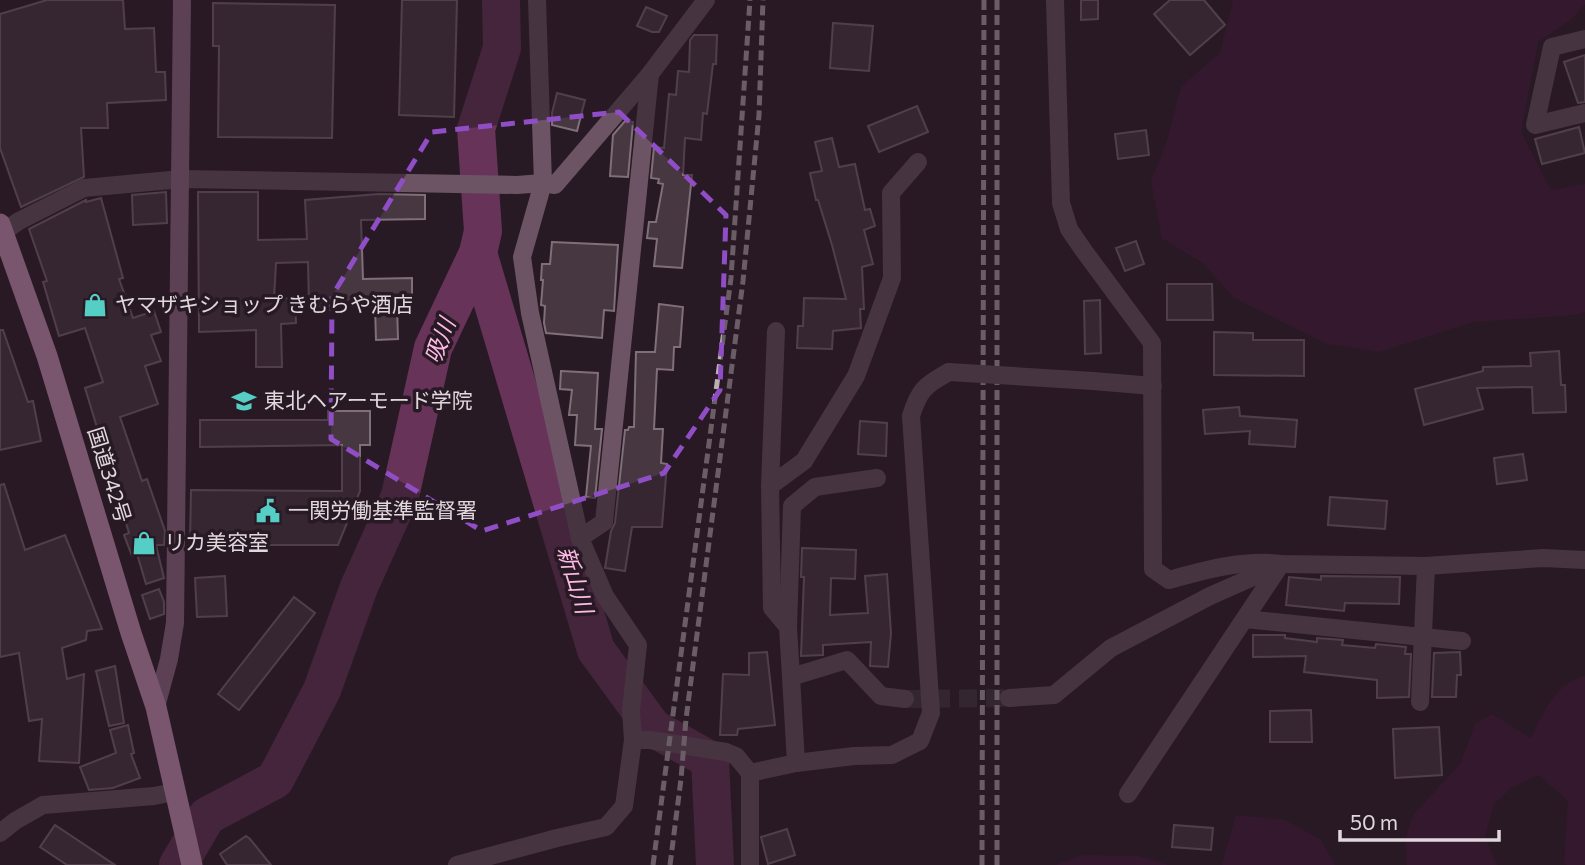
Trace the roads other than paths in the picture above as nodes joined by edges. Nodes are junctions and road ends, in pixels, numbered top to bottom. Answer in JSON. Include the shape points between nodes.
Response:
{"nodes":[{"id":1,"x":182,"y":0,"type":"edge"},
{"id":2,"x":537,"y":0,"type":"edge"},
{"id":3,"x":706,"y":0,"type":"edge"},
{"id":4,"x":1055,"y":0,"type":"edge"},
{"id":5,"x":1585,"y":39,"type":"edge"},
{"id":6,"x":650,"y":74,"type":"junction"},
{"id":7,"x":1585,"y":113,"type":"edge"},
{"id":8,"x":918,"y":162,"type":"dead end"},
{"id":9,"x":182,"y":179,"type":"junction"},
{"id":10,"x":543,"y":183,"type":"junction"},
{"id":11,"x":1,"y":230,"type":"edge"},
{"id":12,"x":776,"y":331,"type":"dead end"},
{"id":13,"x":1153,"y":386,"type":"junction"},
{"id":14,"x":877,"y":478,"type":"dead end"},
{"id":15,"x":770,"y":486,"type":"junction"},
{"id":16,"x":580,"y":538,"type":"junction"},
{"id":17,"x":1585,"y":560,"type":"edge"},
{"id":18,"x":1281,"y":564,"type":"junction"},
{"id":19,"x":1426,"y":566,"type":"junction"},
{"id":20,"x":1245,"y":619,"type":"junction"},
{"id":21,"x":788,"y":627,"type":"junction"},
{"id":22,"x":1424,"y":639,"type":"junction"},
{"id":23,"x":1461,"y":641,"type":"dead end"},
{"id":24,"x":791,"y":677,"type":"junction"},
{"id":25,"x":1009,"y":698,"type":"tunnel mouth"},
{"id":26,"x":905,"y":699,"type":"tunnel mouth"},
{"id":27,"x":1420,"y":702,"type":"dead end"},
{"id":28,"x":156,"y":707,"type":"junction"},
{"id":29,"x":641,"y":740,"type":"junction"},
{"id":30,"x":796,"y":763,"type":"junction"},
{"id":31,"x":750,"y":773,"type":"junction"},
{"id":32,"x":174,"y":792,"type":"junction"},
{"id":33,"x":1128,"y":794,"type":"dead end"},
{"id":34,"x":0,"y":834,"type":"edge"},
{"id":35,"x":192,"y":865,"type":"edge"},
{"id":36,"x":457,"y":865,"type":"edge"},
{"id":37,"x":750,"y":865,"type":"edge"}],
"edges":[{"from":1,"to":9,"type":"street"},
{"from":2,"to":10,"type":"street"},
{"from":3,"to":6,"type":"street"},
{"from":4,"to":13,"type":"street","via":[[1061,203],[1069,229],[1153,343]]},
{"from":5,"to":7,"type":"street","via":[[1552,47],[1535,125]]},
{"from":6,"to":10,"type":"street","via":[[555,185]]},
{"from":6,"to":16,"type":"street","via":[[604,522]]},
{"from":8,"to":15,"type":"street","via":[[891,193],[892,278],[856,376],[804,461]]},
{"from":9,"to":10,"type":"street"},
{"from":9,"to":11,"type":"street","via":[[84,188]]},
{"from":9,"to":28,"type":"street","via":[[175,623]]},
{"from":10,"to":16,"type":"street","via":[[522,257]]},
{"from":11,"to":28,"type":"highway","name":"国道342号","via":[[47,356]]},
{"from":12,"to":15,"type":"street"},
{"from":13,"to":18,"type":"street","via":[[1153,569],[1169,580],[1262,562]]},
{"from":13,"to":30,"type":"street","bridge":true,"via":[[949,372],[930,382],[918,395],[911,416],[931,713],[920,741],[891,755]]},
{"from":14,"to":21,"type":"street","via":[[816,487],[792,506]]},
{"from":15,"to":21,"type":"street","via":[[772,608]]},
{"from":16,"to":29,"type":"street","via":[[605,596],[638,645],[631,710]]},
{"from":17,"to":19,"type":"street","via":[[1543,558]]},
{"from":18,"to":19,"type":"street"},
{"from":18,"to":20,"type":"street"},
{"from":18,"to":25,"type":"street","via":[[1111,648],[1054,695]]},
{"from":19,"to":22,"type":"street"},
{"from":20,"to":22,"type":"street"},
{"from":20,"to":33,"type":"street"},
{"from":21,"to":24,"type":"street"},
{"from":22,"to":23,"type":"street"},
{"from":22,"to":27,"type":"street"},
{"from":24,"to":26,"type":"street","via":[[847,660],[881,696]]},
{"from":24,"to":30,"type":"street"},
{"from":28,"to":32,"type":"highway","name":"国道342号"},
{"from":29,"to":31,"type":"street","via":[[713,749],[736,756]]},
{"from":29,"to":36,"type":"street","via":[[624,806],[606,827]]},
{"from":30,"to":31,"type":"street"},
{"from":31,"to":37,"type":"street"},
{"from":32,"to":34,"type":"street","via":[[43,806]]},
{"from":32,"to":35,"type":"highway","name":"国道342号"}]}
